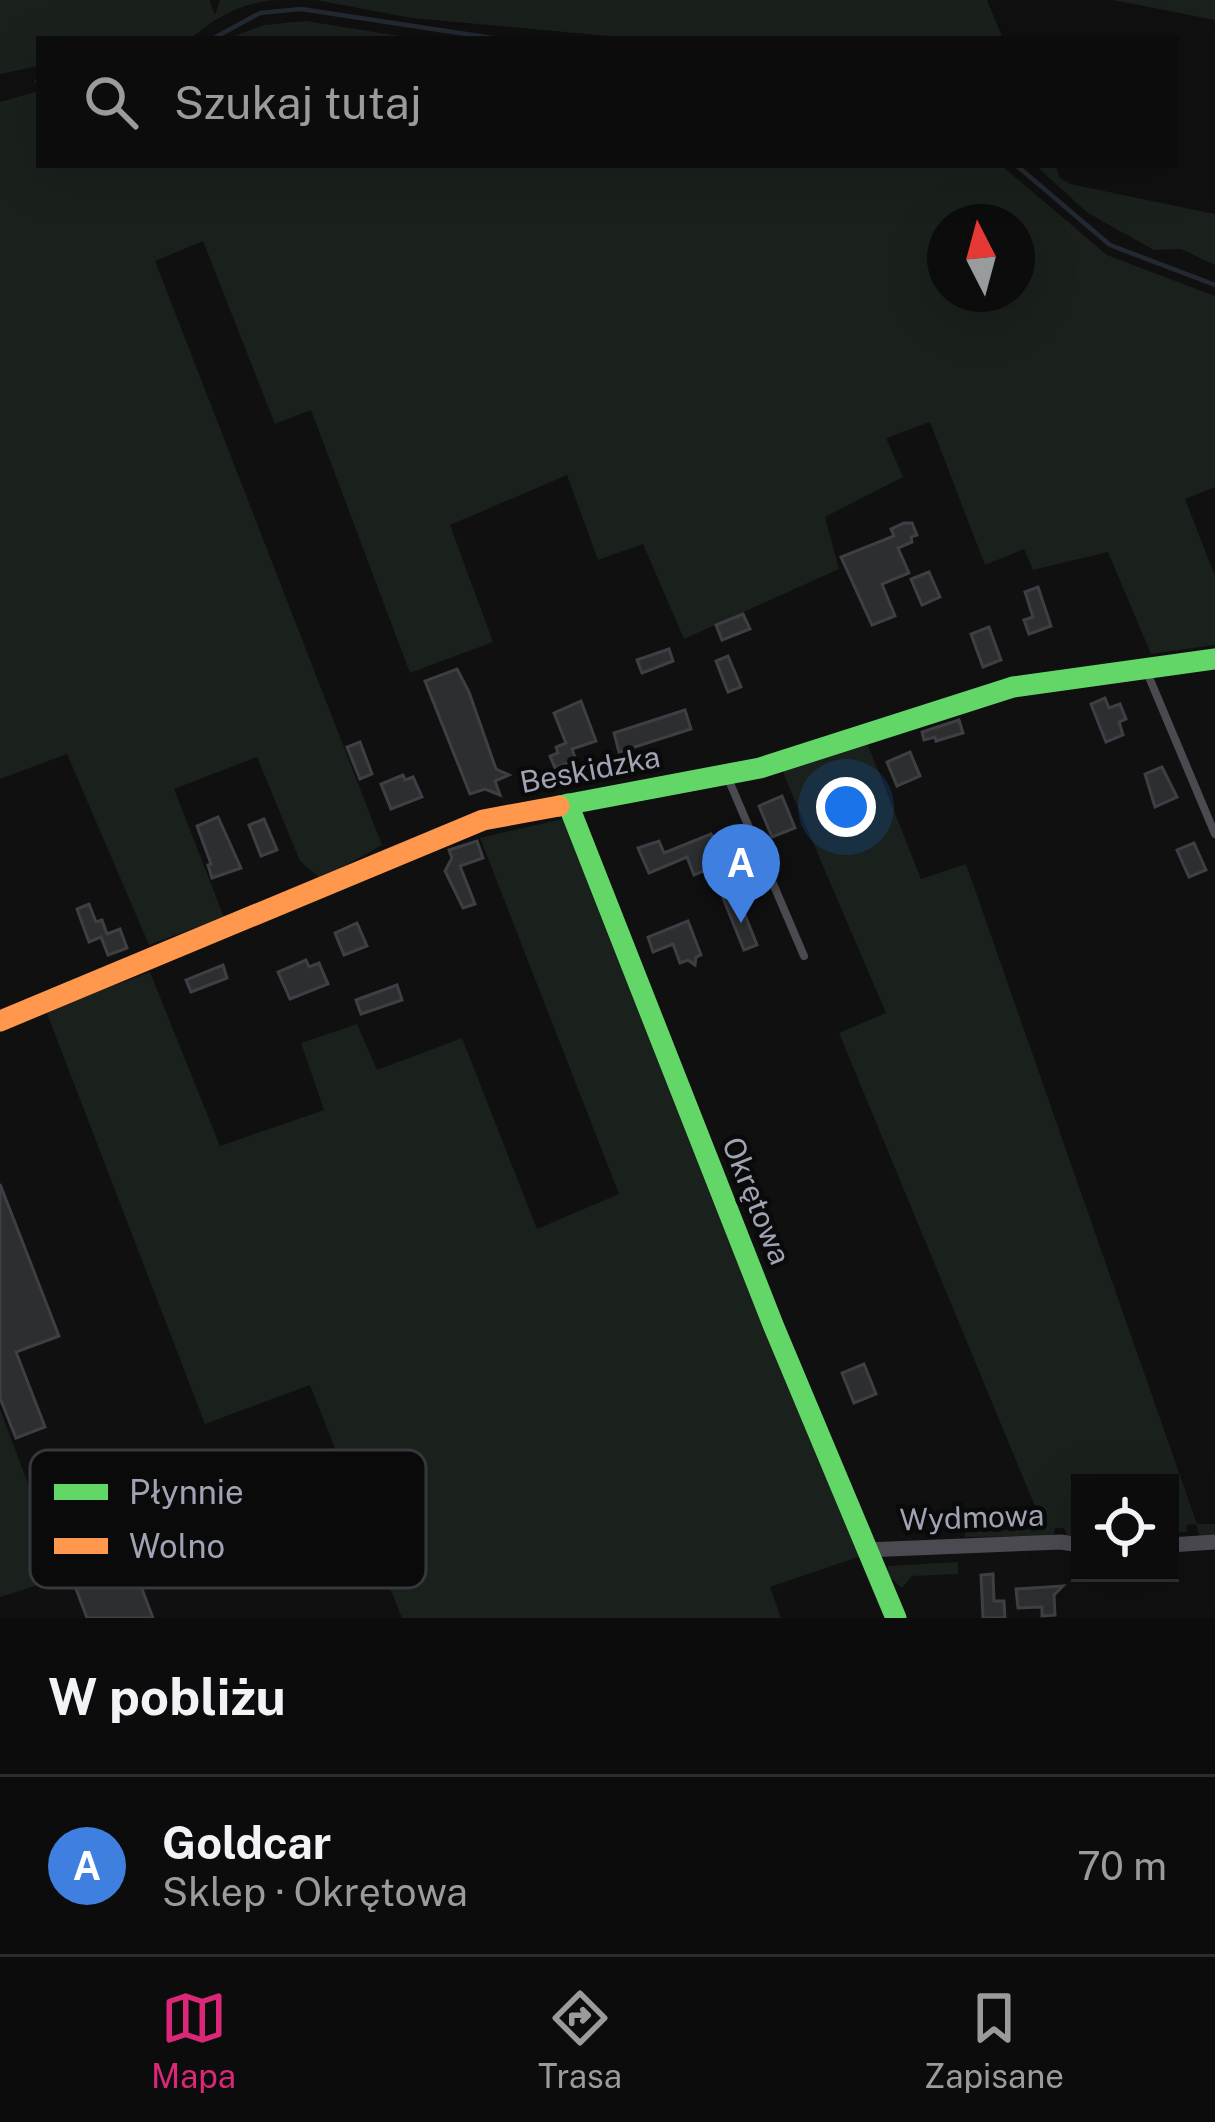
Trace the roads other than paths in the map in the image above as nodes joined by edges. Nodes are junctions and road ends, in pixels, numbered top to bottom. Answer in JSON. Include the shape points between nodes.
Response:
{"nodes":[{"id":1,"x":1215,"y":659,"type":"edge"},
{"id":2,"x":1146,"y":669,"type":"junction"},
{"id":3,"x":727,"y":775,"type":"junction"},
{"id":4,"x":568,"y":804,"type":"junction"},
{"id":5,"x":1215,"y":835,"type":"edge"},
{"id":6,"x":804,"y":956,"type":"dead end"},
{"id":7,"x":0,"y":1021,"type":"edge"},
{"id":8,"x":1215,"y":1542,"type":"edge"},
{"id":9,"x":1071,"y":1544,"type":"edge"},
{"id":10,"x":1179,"y":1544,"type":"edge"},
{"id":11,"x":865,"y":1550,"type":"junction"},
{"id":12,"x":896,"y":1618,"type":"edge"}],
"edges":[{"from":1,"to":2,"type":"street","name":"Beskidzka"},
{"from":2,"to":3,"type":"street","name":"Beskidzka","via":[[1013,687]]},
{"from":2,"to":5,"type":"lane"},
{"from":3,"to":4,"type":"street","name":"Beskidzka"},
{"from":3,"to":6,"type":"lane"},
{"from":4,"to":7,"type":"street","name":"Beskidzka","via":[[483,820]]},
{"from":4,"to":11,"type":"street","name":"Okrętowa"},
{"from":8,"to":10,"type":"street"},
{"from":9,"to":11,"type":"street","name":"Wydmowa"},
{"from":11,"to":12,"type":"street","name":"Okrętowa"}]}
